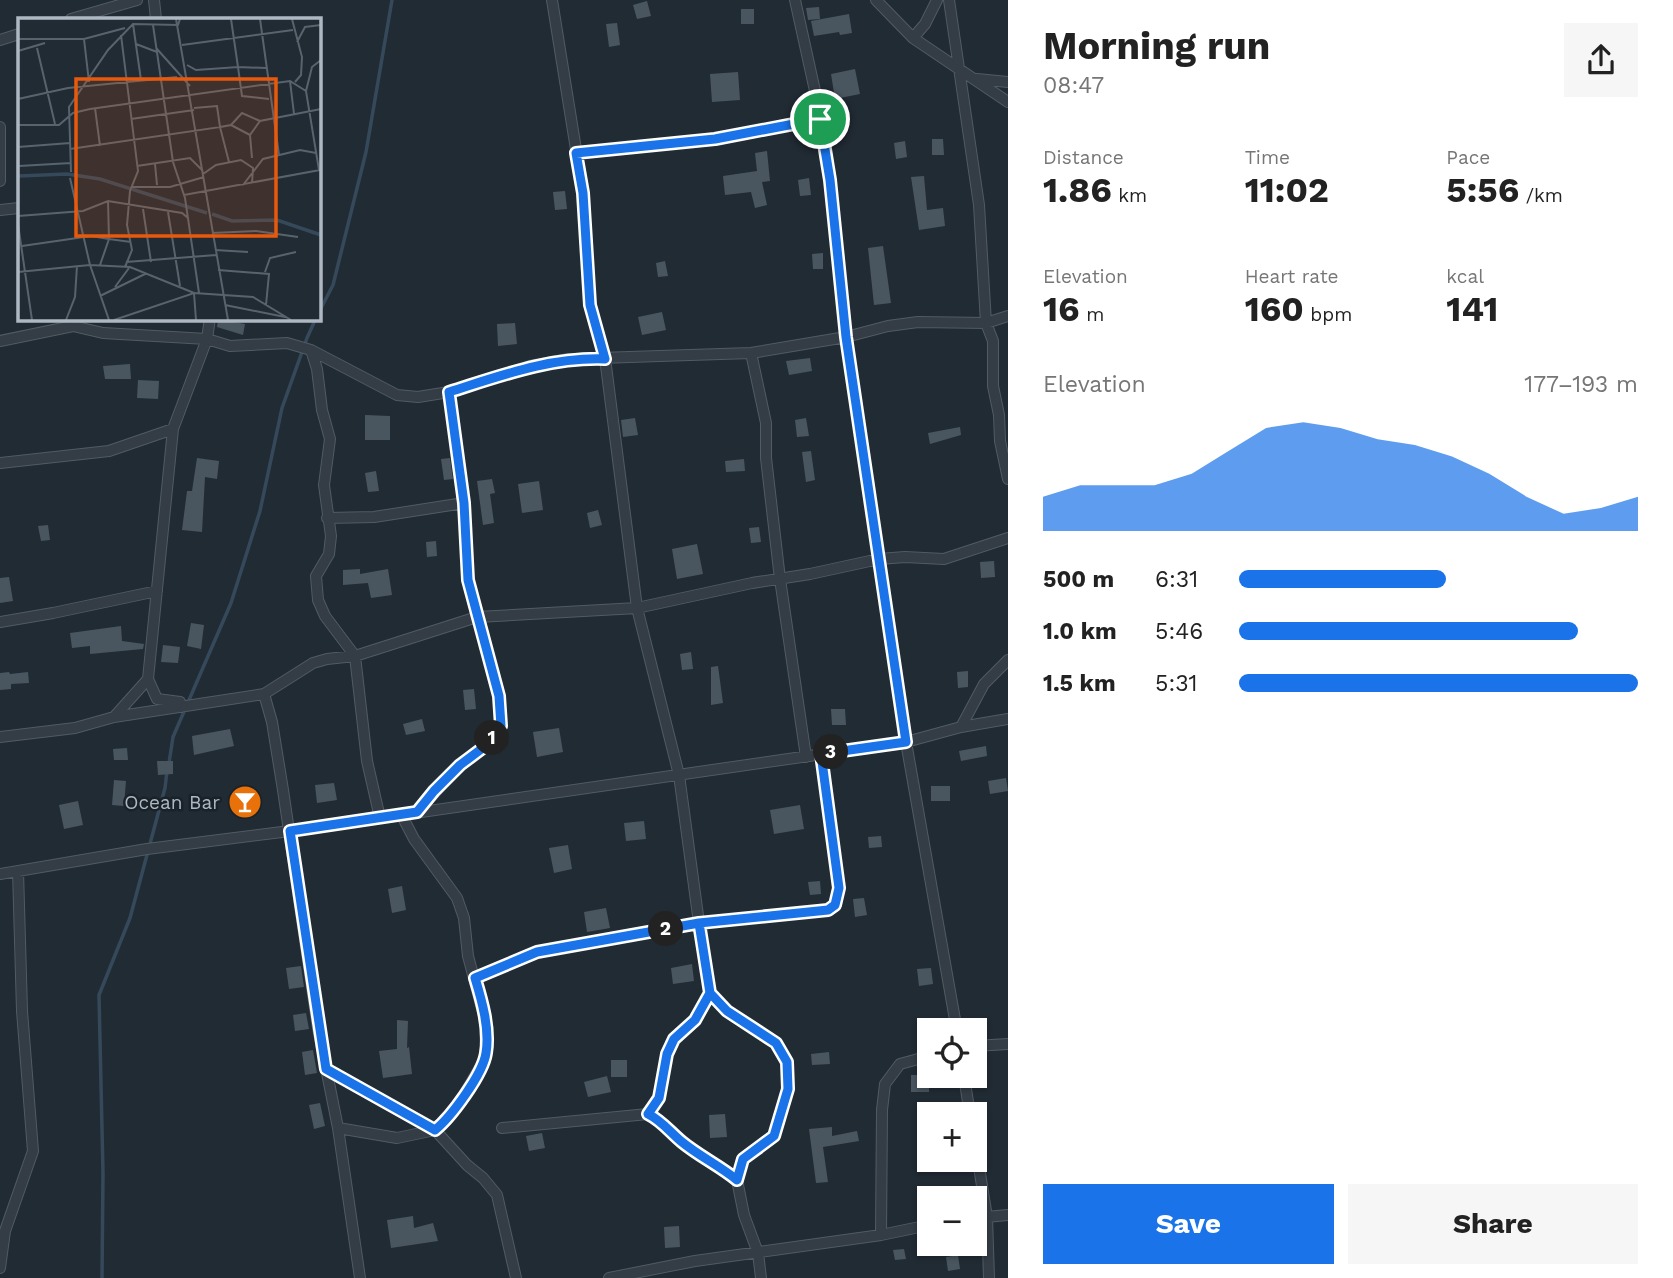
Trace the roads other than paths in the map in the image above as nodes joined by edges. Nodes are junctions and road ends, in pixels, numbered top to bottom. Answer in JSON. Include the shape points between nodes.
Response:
{"nodes":[{"id":1,"x":137,"y":0,"type":"edge"},
{"id":2,"x":154,"y":0,"type":"edge"},
{"id":3,"x":552,"y":0,"type":"edge"},
{"id":4,"x":794,"y":0,"type":"edge"},
{"id":5,"x":876,"y":0,"type":"edge"},
{"id":6,"x":937,"y":0,"type":"edge"},
{"id":7,"x":949,"y":0,"type":"edge"},
{"id":8,"x":74,"y":18,"type":"edge"},
{"id":9,"x":156,"y":18,"type":"edge"},
{"id":10,"x":18,"y":34,"type":"edge"},
{"id":11,"x":913,"y":38,"type":"junction"},
{"id":12,"x":0,"y":40,"type":"edge"},
{"id":13,"x":960,"y":70,"type":"junction"},
{"id":14,"x":974,"y":79,"type":"junction"},
{"id":15,"x":1008,"y":82,"type":"edge"},
{"id":16,"x":1008,"y":102,"type":"edge"},
{"id":17,"x":820,"y":119,"type":"junction"},
{"id":18,"x":0,"y":127,"type":"edge"},
{"id":19,"x":576,"y":153,"type":"junction"},
{"id":20,"x":0,"y":181,"type":"edge"},
{"id":21,"x":18,"y":208,"type":"edge"},
{"id":22,"x":0,"y":210,"type":"edge"},
{"id":23,"x":1008,"y":316,"type":"edge"},
{"id":24,"x":210,"y":320,"type":"edge"},
{"id":25,"x":986,"y":323,"type":"junction"},
{"id":26,"x":846,"y":337,"type":"junction"},
{"id":27,"x":207,"y":339,"type":"junction"},
{"id":28,"x":0,"y":341,"type":"edge"},
{"id":29,"x":312,"y":350,"type":"junction"},
{"id":30,"x":751,"y":353,"type":"junction"},
{"id":31,"x":605,"y":359,"type":"junction"},
{"id":32,"x":449,"y":392,"type":"junction"},
{"id":33,"x":1003,"y":414,"type":"edge"},
{"id":34,"x":173,"y":429,"type":"junction"},
{"id":35,"x":0,"y":463,"type":"edge"},
{"id":36,"x":1008,"y":478,"type":"edge"},
{"id":37,"x":464,"y":503,"type":"junction"},
{"id":38,"x":327,"y":518,"type":"junction"},
{"id":39,"x":1008,"y":537,"type":"edge"},
{"id":40,"x":879,"y":559,"type":"junction"},
{"id":41,"x":780,"y":579,"type":"junction"},
{"id":42,"x":158,"y":591,"type":"junction"},
{"id":43,"x":637,"y":608,"type":"junction"},
{"id":44,"x":477,"y":617,"type":"junction"},
{"id":45,"x":0,"y":622,"type":"edge"},
{"id":46,"x":355,"y":656,"type":"junction"},
{"id":47,"x":1008,"y":660,"type":"edge"},
{"id":48,"x":148,"y":679,"type":"junction"},
{"id":49,"x":264,"y":694,"type":"junction"},
{"id":50,"x":181,"y":707,"type":"junction"},
{"id":51,"x":114,"y":717,"type":"junction"},
{"id":52,"x":1008,"y":719,"type":"edge"},
{"id":53,"x":961,"y":727,"type":"junction"},
{"id":54,"x":0,"y":737,"type":"edge"},
{"id":55,"x":906,"y":742,"type":"junction"},
{"id":56,"x":821,"y":754,"type":"junction"},
{"id":57,"x":806,"y":757,"type":"junction"},
{"id":58,"x":679,"y":775,"type":"junction"},
{"id":59,"x":417,"y":812,"type":"junction"},
{"id":60,"x":401,"y":814,"type":"junction"},
{"id":61,"x":380,"y":818,"type":"junction"},
{"id":62,"x":290,"y":831,"type":"junction"},
{"id":63,"x":18,"y":871,"type":"junction"},
{"id":64,"x":0,"y":874,"type":"edge"},
{"id":65,"x":699,"y":923,"type":"junction"},
{"id":66,"x":475,"y":978,"type":"junction"},
{"id":67,"x":710,"y":993,"type":"junction"},
{"id":68,"x":955,"y":1018,"type":"edge"},
{"id":69,"x":1008,"y":1044,"type":"edge"},
{"id":70,"x":987,"y":1045,"type":"edge"},
{"id":71,"x":917,"y":1059,"type":"edge"},
{"id":72,"x":326,"y":1069,"type":"junction"},
{"id":73,"x":648,"y":1114,"type":"junction"},
{"id":74,"x":338,"y":1128,"type":"junction"},
{"id":75,"x":502,"y":1128,"type":"dead end"},
{"id":76,"x":435,"y":1130,"type":"junction"},
{"id":77,"x":737,"y":1180,"type":"junction"},
{"id":78,"x":1008,"y":1214,"type":"edge"},
{"id":79,"x":987,"y":1216,"type":"edge"},
{"id":80,"x":917,"y":1228,"type":"edge"},
{"id":81,"x":881,"y":1236,"type":"junction"},
{"id":82,"x":758,"y":1253,"type":"junction"},
{"id":83,"x":986,"y":1256,"type":"edge"},
{"id":84,"x":0,"y":1268,"type":"edge"},
{"id":85,"x":360,"y":1278,"type":"edge"},
{"id":86,"x":516,"y":1278,"type":"edge"},
{"id":87,"x":609,"y":1278,"type":"edge"},
{"id":88,"x":761,"y":1278,"type":"edge"},
{"id":89,"x":989,"y":1278,"type":"edge"}],
"edges":[{"from":1,"to":8,"type":"street"},
{"from":2,"to":9,"type":"street"},
{"from":3,"to":19,"type":"street"},
{"from":4,"to":17,"type":"street"},
{"from":5,"to":11,"type":"street"},
{"from":6,"to":11,"type":"street"},
{"from":7,"to":13,"type":"street"},
{"from":10,"to":12,"type":"street"},
{"from":11,"to":13,"type":"street"},
{"from":13,"to":14,"type":"street"},
{"from":13,"to":25,"type":"street","via":[[979,205]]},
{"from":14,"to":15,"type":"street"},
{"from":14,"to":16,"type":"street"},
{"from":17,"to":19,"type":"street","via":[[715,139]]},
{"from":17,"to":26,"type":"street"},
{"from":18,"to":20,"type":"street"},
{"from":19,"to":31,"type":"street","via":[[590,305]]},
{"from":21,"to":22,"type":"street"},
{"from":23,"to":25,"type":"street"},
{"from":24,"to":27,"type":"street"},
{"from":25,"to":26,"type":"street","via":[[918,322]]},
{"from":25,"to":33,"type":"street","via":[[993,341],[993,386]]},
{"from":26,"to":30,"type":"street"},
{"from":26,"to":40,"type":"street"},
{"from":27,"to":28,"type":"street","via":[[103,333],[73,326]]},
{"from":27,"to":29,"type":"street","via":[[230,345],[287,343]]},
{"from":27,"to":34,"type":"street"},
{"from":29,"to":32,"type":"street","via":[[397,395]]},
{"from":29,"to":38,"type":"street","via":[[330,439],[324,485]]},
{"from":30,"to":31,"type":"street"},
{"from":30,"to":41,"type":"street","via":[[766,423]]},
{"from":31,"to":32,"type":"street","via":[[530,366]]},
{"from":31,"to":43,"type":"street"},
{"from":32,"to":37,"type":"street"},
{"from":33,"to":36,"type":"street","via":[[999,441]]},
{"from":34,"to":35,"type":"street","via":[[109,451]]},
{"from":34,"to":42,"type":"street"},
{"from":37,"to":38,"type":"street","via":[[374,517]]},
{"from":37,"to":44,"type":"street","via":[[468,580]]},
{"from":38,"to":46,"type":"street","via":[[330,549],[316,576],[318,600]]},
{"from":39,"to":40,"type":"street","via":[[944,559]]},
{"from":40,"to":41,"type":"street"},
{"from":40,"to":55,"type":"street"},
{"from":41,"to":43,"type":"street"},
{"from":41,"to":57,"type":"street"},
{"from":42,"to":45,"type":"street"},
{"from":42,"to":48,"type":"street"},
{"from":43,"to":44,"type":"street"},
{"from":43,"to":58,"type":"street"},
{"from":44,"to":46,"type":"street"},
{"from":44,"to":59,"type":"street","via":[[499,696],[501,726]]},
{"from":46,"to":49,"type":"street","via":[[313,663]]},
{"from":46,"to":61,"type":"street","via":[[367,761]]},
{"from":47,"to":53,"type":"street","via":[[985,684]]},
{"from":48,"to":50,"type":"street","via":[[157,699],[176,700]]},
{"from":48,"to":51,"type":"street"},
{"from":49,"to":50,"type":"street"},
{"from":49,"to":62,"type":"street"},
{"from":50,"to":51,"type":"street"},
{"from":51,"to":54,"type":"street","via":[[75,728]]},
{"from":52,"to":53,"type":"street"},
{"from":53,"to":55,"type":"street"},
{"from":55,"to":56,"type":"street"},
{"from":55,"to":68,"type":"street"},
{"from":56,"to":57,"type":"street"},
{"from":56,"to":65,"type":"street","via":[[838,880],[835,905],[828,910]]},
{"from":57,"to":58,"type":"street"},
{"from":58,"to":59,"type":"street"},
{"from":58,"to":65,"type":"street"},
{"from":59,"to":60,"type":"street"},
{"from":60,"to":61,"type":"street"},
{"from":60,"to":66,"type":"street","via":[[457,898]]},
{"from":61,"to":62,"type":"street"},
{"from":62,"to":63,"type":"street"},
{"from":62,"to":72,"type":"street"},
{"from":63,"to":64,"type":"street"},
{"from":63,"to":84,"type":"street","via":[[22,1012],[33,1151],[5,1231]]},
{"from":65,"to":66,"type":"street","via":[[537,952]]},
{"from":65,"to":67,"type":"street"},
{"from":66,"to":76,"type":"street","via":[[485,1020],[486,1057],[457,1107]]},
{"from":67,"to":73,"type":"street","via":[[695,1020],[674,1039],[659,1098]]},
{"from":67,"to":77,"type":"street","via":[[727,1011],[776,1043],[787,1062],[788,1089],[774,1136],[743,1159]]},
{"from":69,"to":70,"type":"street"},
{"from":71,"to":81,"type":"street","via":[[900,1064],[886,1084]]},
{"from":72,"to":74,"type":"street"},
{"from":72,"to":76,"type":"street"},
{"from":73,"to":75,"type":"street"},
{"from":73,"to":77,"type":"street"},
{"from":74,"to":76,"type":"street","via":[[397,1138]]},
{"from":74,"to":85,"type":"street"},
{"from":76,"to":86,"type":"street","via":[[497,1195]]},
{"from":77,"to":82,"type":"street"},
{"from":78,"to":79,"type":"street"},
{"from":80,"to":81,"type":"street"},
{"from":81,"to":82,"type":"street"},
{"from":82,"to":87,"type":"street"},
{"from":82,"to":88,"type":"street"},
{"from":83,"to":89,"type":"street"}]}
